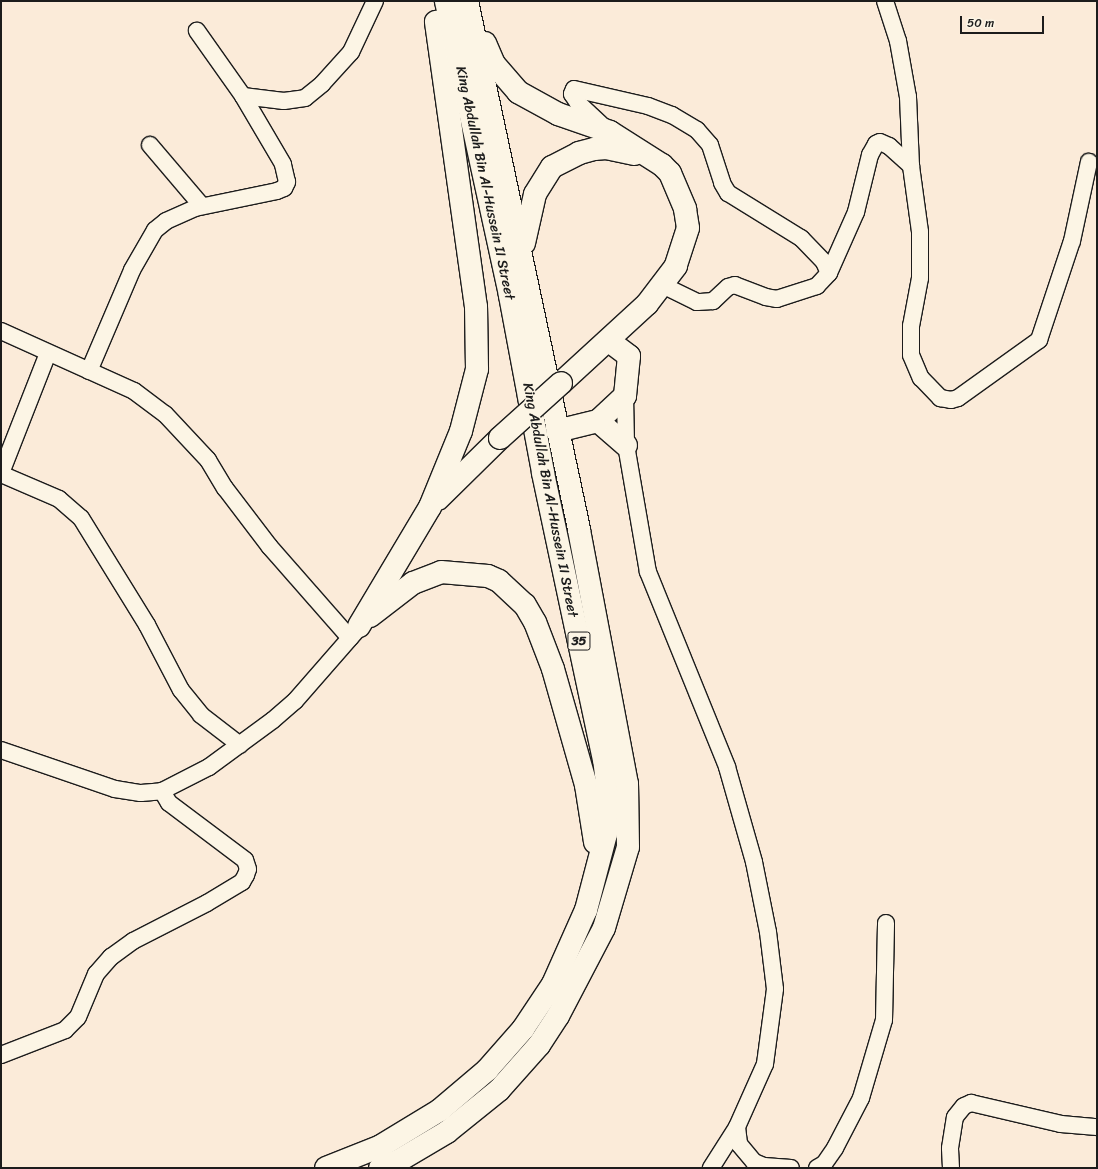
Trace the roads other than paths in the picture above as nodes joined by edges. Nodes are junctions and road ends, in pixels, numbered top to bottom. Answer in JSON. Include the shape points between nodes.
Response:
{"nodes":[{"id":1,"x":376,"y":1,"type":"edge"},
{"id":2,"x":433,"y":1,"type":"edge"},
{"id":3,"x":446,"y":1,"type":"edge"},
{"id":4,"x":468,"y":1,"type":"edge"},
{"id":5,"x":885,"y":1,"type":"edge"},
{"id":6,"x":197,"y":31,"type":"dead end"},
{"id":7,"x":243,"y":96,"type":"junction"},
{"id":8,"x":610,"y":132,"type":"junction"},
{"id":9,"x":150,"y":145,"type":"dead end"},
{"id":10,"x":1089,"y":162,"type":"dead end"},
{"id":11,"x":662,"y":165,"type":"junction"},
{"id":12,"x":911,"y":166,"type":"junction"},
{"id":13,"x":202,"y":206,"type":"junction"},
{"id":14,"x":522,"y":254,"type":"junction"},
{"id":15,"x":829,"y":273,"type":"junction"},
{"id":16,"x":662,"y":285,"type":"junction"},
{"id":17,"x":1,"y":331,"type":"edge"},
{"id":18,"x":609,"y":341,"type":"junction"},
{"id":19,"x":48,"y":353,"type":"junction"},
{"id":20,"x":89,"y":371,"type":"junction"},
{"id":21,"x":625,"y":396,"type":"junction"},
{"id":22,"x":598,"y":421,"type":"junction"},
{"id":23,"x":557,"y":431,"type":"junction"},
{"id":24,"x":626,"y":445,"type":"junction"},
{"id":25,"x":453,"y":453,"type":"junction"},
{"id":26,"x":470,"y":467,"type":"junction"},
{"id":27,"x":1,"y":473,"type":"edge"},
{"id":28,"x":430,"y":507,"type":"junction"},
{"id":29,"x":354,"y":632,"type":"junction"},
{"id":30,"x":240,"y":745,"type":"junction"},
{"id":31,"x":1,"y":750,"type":"edge"},
{"id":32,"x":162,"y":791,"type":"junction"},
{"id":33,"x":595,"y":886,"type":"junction"},
{"id":34,"x":886,"y":923,"type":"dead end"},
{"id":35,"x":1,"y":1055,"type":"edge"},
{"id":36,"x":737,"y":1127,"type":"junction"},
{"id":37,"x":1097,"y":1127,"type":"edge"},
{"id":38,"x":326,"y":1168,"type":"edge"},
{"id":39,"x":380,"y":1168,"type":"edge"},
{"id":40,"x":711,"y":1168,"type":"edge"},
{"id":41,"x":791,"y":1168,"type":"edge"},
{"id":42,"x":818,"y":1168,"type":"edge"},
{"id":43,"x":951,"y":1168,"type":"edge"}],
"edges":[{"from":1,"to":7,"type":"street","via":[[351,52],[322,84],[305,98],[284,101]]},
{"from":2,"to":25,"type":"highway","via":[[464,212],[477,340],[477,369]]},
{"from":3,"to":33,"type":"highway","name":"King Abdullah Bin Al-Hussein II Street","number":"35","via":[[510,295],[543,472],[604,760],[607,784],[606,834]]},
{"from":4,"to":8,"type":"highway","via":[[494,64],[518,92],[558,114]]},
{"from":4,"to":14,"type":"highway","name":"King Abdullah Bin Al-Hussein II Street","number":"35"},
{"from":5,"to":12,"type":"street","via":[[898,41],[908,97]]},
{"from":6,"to":7,"type":"street"},
{"from":7,"to":13,"type":"street","via":[[283,164],[287,182],[284,188],[277,192]]},
{"from":8,"to":11,"type":"highway"},
{"from":8,"to":15,"type":"street","via":[[578,103],[572,95],[573,90],[584,89],[648,106],[672,115],[697,130],[710,145],[722,184],[728,193],[801,238],[824,262]]},
{"from":9,"to":13,"type":"street"},
{"from":10,"to":12,"type":"street","via":[[1072,241],[1039,340],[958,398],[951,400],[940,398],[927,386],[915,369],[911,355],[911,326],[918,292],[920,256]]},
{"from":11,"to":14,"type":"highway","via":[[622,150],[606,148],[579,152],[563,160],[546,174],[534,194]]},
{"from":11,"to":16,"type":"highway","via":[[670,173],[678,189],[688,228],[676,266]]},
{"from":12,"to":15,"type":"street","via":[[889,146],[880,142],[876,144],[853,218]]},
{"from":13,"to":20,"type":"street","via":[[166,221],[147,241]]},
{"from":14,"to":23,"type":"highway","name":"King Abdullah Bin Al-Hussein II Street","number":"35"},
{"from":15,"to":16,"type":"street","via":[[817,286],[777,299],[735,285],[728,287],[713,301],[697,302]]},
{"from":16,"to":18,"type":"highway","via":[[647,304]]},
{"from":17,"to":19,"type":"street"},
{"from":18,"to":21,"type":"highway","via":[[626,351],[629,356]]},
{"from":18,"to":26,"type":"highway","bridge":true},
{"from":19,"to":20,"type":"street"},
{"from":19,"to":27,"type":"street"},
{"from":20,"to":29,"type":"street","via":[[134,392],[165,414],[208,460],[225,488],[270,547]]},
{"from":21,"to":22,"type":"highway"},
{"from":21,"to":24,"type":"street"},
{"from":22,"to":23,"type":"highway"},
{"from":22,"to":24,"type":"highway"},
{"from":23,"to":39,"type":"highway","name":"King Abdullah Bin Al-Hussein II Street","number":"35","via":[[579,529],[627,784],[628,847],[604,928],[558,1016],[539,1045],[499,1090],[447,1132],[398,1161]]},
{"from":24,"to":36,"type":"street","via":[[648,572],[726,767],[754,862],[768,932],[775,989],[770,1039],[759,1082]]},
{"from":25,"to":26,"type":"highway","via":[[457,462]]},
{"from":25,"to":28,"type":"highway"},
{"from":26,"to":28,"type":"highway"},
{"from":27,"to":30,"type":"street","via":[[59,499],[81,518],[147,625],[181,690],[201,715]]},
{"from":28,"to":29,"type":"highway"},
{"from":29,"to":30,"type":"street","via":[[295,701]]},
{"from":29,"to":33,"type":"highway","via":[[388,600],[413,583],[441,572],[488,576],[499,581],[525,605],[535,622],[553,669],[586,784],[595,830]]},
{"from":30,"to":32,"type":"street","via":[[209,767]]},
{"from":31,"to":32,"type":"street","via":[[115,789],[141,793]]},
{"from":32,"to":35,"type":"street","via":[[169,803],[245,860],[248,869],[242,882],[133,941],[111,957],[96,974],[78,1017],[65,1030]]},
{"from":33,"to":38,"type":"highway","name":"King Abdullah Bin Al-Hussein II Street","number":"35","via":[[577,933],[552,984],[523,1029],[487,1070],[440,1110],[416,1126],[381,1146]]},
{"from":34,"to":42,"type":"street","via":[[884,1020],[861,1098],[835,1148]]},
{"from":36,"to":40,"type":"street"},
{"from":36,"to":41,"type":"street","via":[[739,1144],[754,1162],[764,1166]]},
{"from":37,"to":43,"type":"street","via":[[1061,1124],[971,1103],[964,1106],[955,1117],[950,1148]]}]}
